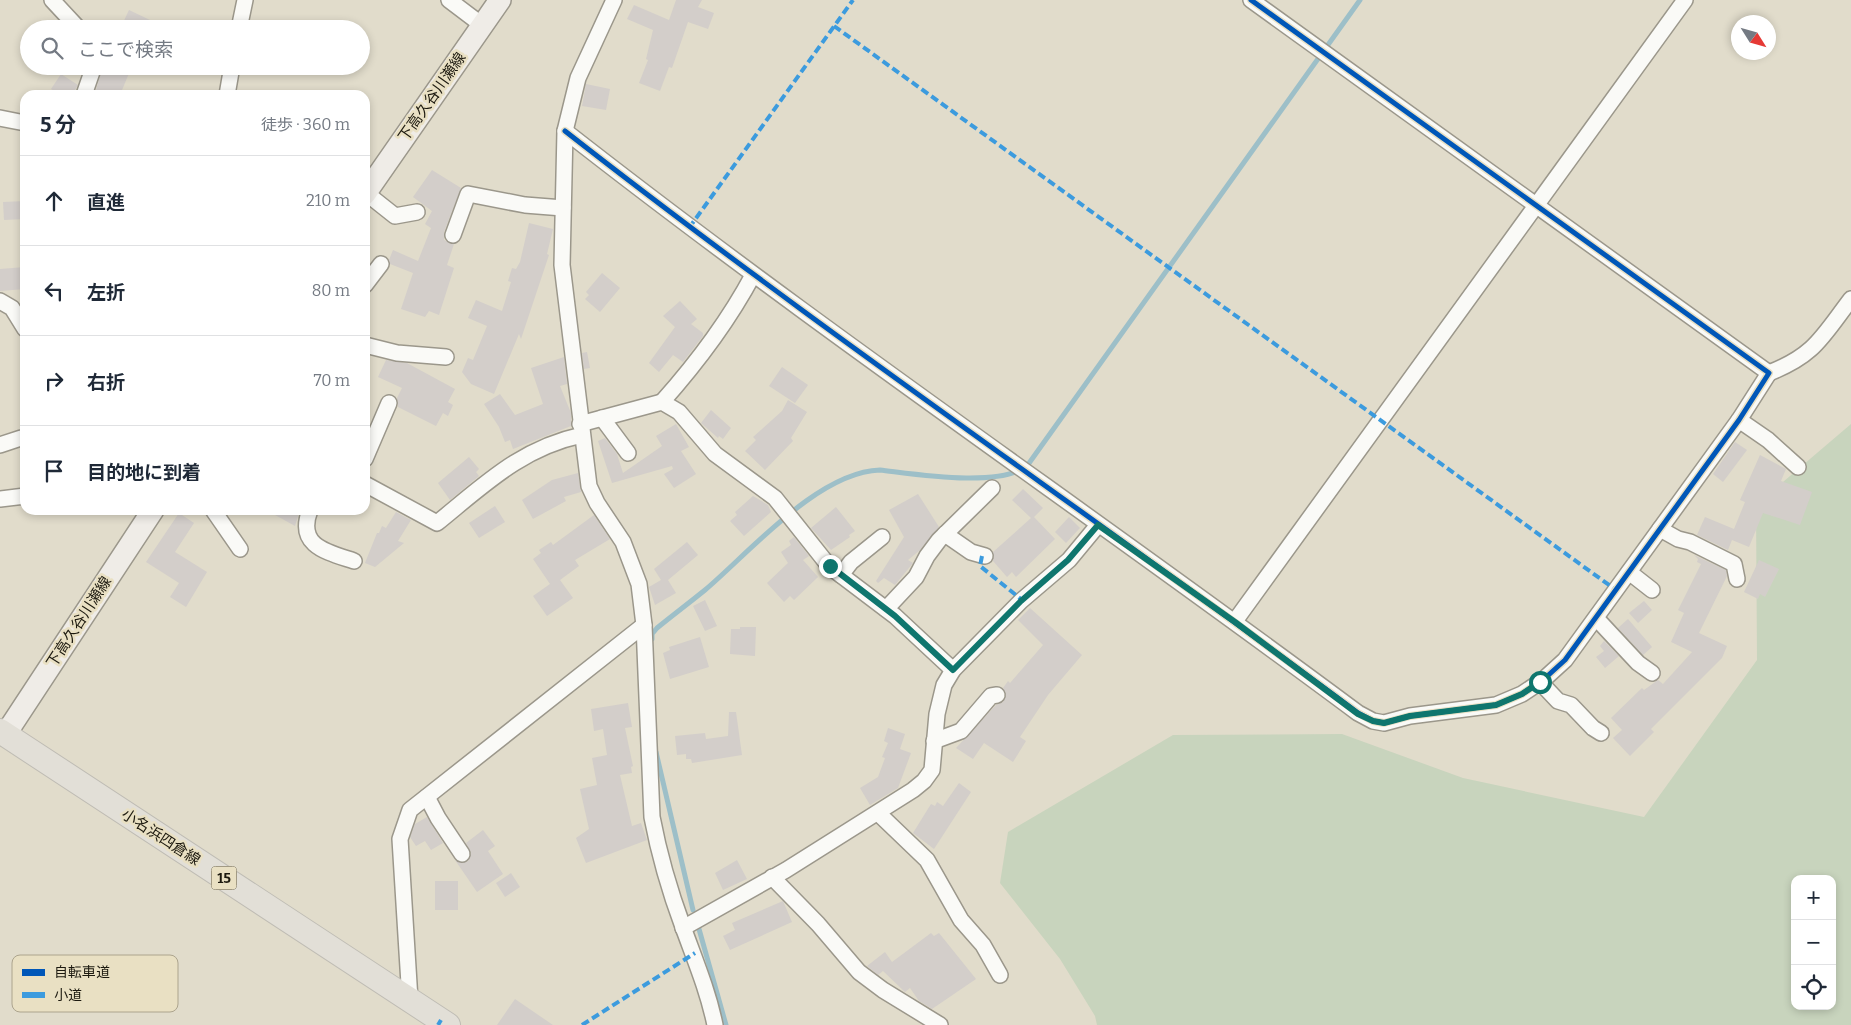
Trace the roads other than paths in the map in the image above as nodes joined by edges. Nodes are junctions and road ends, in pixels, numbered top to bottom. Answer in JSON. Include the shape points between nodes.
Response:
{"nodes":[{"id":1,"x":52,"y":0,"type":"edge"},
{"id":2,"x":244,"y":0,"type":"edge"},
{"id":3,"x":448,"y":0,"type":"edge"},
{"id":4,"x":500,"y":0,"type":"edge"},
{"id":5,"x":614,"y":0,"type":"edge"},
{"id":6,"x":1251,"y":0,"type":"edge"},
{"id":7,"x":1685,"y":0,"type":"edge"},
{"id":8,"x":71,"y":20,"type":"edge"},
{"id":9,"x":241,"y":20,"type":"edge"},
{"id":10,"x":482,"y":24,"type":"junction"},
{"id":11,"x":91,"y":75,"type":"edge"},
{"id":12,"x":230,"y":75,"type":"edge"},
{"id":13,"x":86,"y":90,"type":"edge"},
{"id":14,"x":228,"y":90,"type":"edge"},
{"id":15,"x":0,"y":118,"type":"edge"},
{"id":16,"x":20,"y":122,"type":"edge"},
{"id":17,"x":564,"y":131,"type":"junction"},
{"id":18,"x":370,"y":186,"type":"edge"},
{"id":19,"x":370,"y":197,"type":"edge"},
{"id":20,"x":1537,"y":206,"type":"junction"},
{"id":21,"x":563,"y":208,"type":"junction"},
{"id":22,"x":417,"y":212,"type":"dead end"},
{"id":23,"x":454,"y":236,"type":"dead end"},
{"id":24,"x":381,"y":264,"type":"dead end"},
{"id":25,"x":753,"y":274,"type":"junction"},
{"id":26,"x":370,"y":278,"type":"edge"},
{"id":27,"x":1851,"y":299,"type":"edge"},
{"id":28,"x":0,"y":301,"type":"edge"},
{"id":29,"x":20,"y":321,"type":"edge"},
{"id":30,"x":370,"y":346,"type":"edge"},
{"id":31,"x":446,"y":357,"type":"dead end"},
{"id":32,"x":1769,"y":373,"type":"junction"},
{"id":33,"x":662,"y":402,"type":"junction"},
{"id":34,"x":389,"y":403,"type":"dead end"},
{"id":35,"x":602,"y":418,"type":"junction"},
{"id":36,"x":1739,"y":420,"type":"junction"},
{"id":37,"x":581,"y":430,"type":"junction"},
{"id":38,"x":20,"y":438,"type":"edge"},
{"id":39,"x":0,"y":445,"type":"edge"},
{"id":40,"x":370,"y":447,"type":"edge"},
{"id":41,"x":628,"y":453,"type":"dead end"},
{"id":42,"x":1798,"y":467,"type":"dead end"},
{"id":43,"x":370,"y":487,"type":"edge"},
{"id":44,"x":992,"y":488,"type":"dead end"},
{"id":45,"x":20,"y":497,"type":"edge"},
{"id":46,"x":0,"y":499,"type":"edge"},
{"id":47,"x":150,"y":515,"type":"edge"},
{"id":48,"x":216,"y":515,"type":"edge"},
{"id":49,"x":309,"y":515,"type":"edge"},
{"id":50,"x":1098,"y":525,"type":"junction"},
{"id":51,"x":1660,"y":529,"type":"junction"},
{"id":52,"x":945,"y":534,"type":"junction"},
{"id":53,"x":882,"y":537,"type":"dead end"},
{"id":54,"x":240,"y":549,"type":"dead end"},
{"id":55,"x":985,"y":556,"type":"dead end"},
{"id":56,"x":354,"y":561,"type":"dead end"},
{"id":57,"x":1629,"y":572,"type":"junction"},
{"id":58,"x":841,"y":575,"type":"junction"},
{"id":59,"x":1737,"y":579,"type":"dead end"},
{"id":60,"x":1652,"y":590,"type":"dead end"},
{"id":61,"x":886,"y":609,"type":"junction"},
{"id":62,"x":1596,"y":618,"type":"junction"},
{"id":63,"x":1235,"y":622,"type":"junction"},
{"id":64,"x":644,"y":625,"type":"junction"},
{"id":65,"x":953,"y":670,"type":"junction"},
{"id":66,"x":1652,"y":672,"type":"dead end"},
{"id":67,"x":1540,"y":682,"type":"junction"},
{"id":68,"x":997,"y":695,"type":"dead end"},
{"id":69,"x":3,"y":733,"type":"edge"},
{"id":70,"x":1601,"y":733,"type":"dead end"},
{"id":71,"x":934,"y":741,"type":"junction"},
{"id":72,"x":427,"y":797,"type":"junction"},
{"id":73,"x":878,"y":813,"type":"junction"},
{"id":74,"x":462,"y":854,"type":"dead end"},
{"id":75,"x":772,"y":877,"type":"junction"},
{"id":76,"x":683,"y":928,"type":"junction"},
{"id":77,"x":1000,"y":975,"type":"dead end"},
{"id":78,"x":410,"y":1000,"type":"junction"},
{"id":79,"x":448,"y":1025,"type":"edge"},
{"id":80,"x":715,"y":1025,"type":"edge"},
{"id":81,"x":940,"y":1025,"type":"edge"}],
"edges":[{"from":1,"to":8,"type":"street"},
{"from":2,"to":9,"type":"street"},
{"from":3,"to":10,"type":"street"},
{"from":4,"to":10,"type":"main road","name":"下高久谷川瀬線"},
{"from":5,"to":17,"type":"street","via":[[578,78]]},
{"from":6,"to":20,"type":"street"},
{"from":7,"to":20,"type":"street"},
{"from":10,"to":18,"type":"main road","name":"下高久谷川瀬線"},
{"from":11,"to":13,"type":"street"},
{"from":12,"to":14,"type":"street"},
{"from":15,"to":16,"type":"street"},
{"from":17,"to":21,"type":"street"},
{"from":17,"to":25,"type":"street"},
{"from":19,"to":22,"type":"street","via":[[394,216]]},
{"from":20,"to":32,"type":"street"},
{"from":20,"to":63,"type":"street"},
{"from":21,"to":23,"type":"street","via":[[525,205],[468,194]]},
{"from":21,"to":37,"type":"street","via":[[562,265]]},
{"from":24,"to":26,"type":"street"},
{"from":25,"to":33,"type":"street","via":[[743,294],[692,366]]},
{"from":25,"to":50,"type":"street"},
{"from":27,"to":32,"type":"street","via":[[1812,350],[1790,365]]},
{"from":28,"to":29,"type":"street","via":[[12,308]]},
{"from":30,"to":31,"type":"street","via":[[397,353]]},
{"from":32,"to":36,"type":"street"},
{"from":33,"to":35,"type":"street"},
{"from":33,"to":58,"type":"street","via":[[679,412],[715,454],[775,498]]},
{"from":34,"to":40,"type":"street"},
{"from":35,"to":37,"type":"street"},
{"from":35,"to":41,"type":"street"},
{"from":36,"to":42,"type":"street"},
{"from":36,"to":51,"type":"street"},
{"from":37,"to":43,"type":"street","via":[[536,449],[507,466],[438,524]]},
{"from":37,"to":64,"type":"street","via":[[589,486],[623,542],[639,584]]},
{"from":38,"to":39,"type":"street"},
{"from":44,"to":52,"type":"street"},
{"from":45,"to":46,"type":"street"},
{"from":47,"to":69,"type":"main road","name":"下高久谷川瀬線"},
{"from":48,"to":54,"type":"street"},
{"from":49,"to":56,"type":"street","via":[[305,527],[309,538],[325,552]]},
{"from":50,"to":63,"type":"street"},
{"from":50,"to":65,"type":"street","via":[[1068,560],[1021,601]]},
{"from":51,"to":57,"type":"street"},
{"from":51,"to":59,"type":"street","via":[[1734,564]]},
{"from":52,"to":55,"type":"street","via":[[971,552]]},
{"from":52,"to":61,"type":"street","via":[[927,556],[916,577]]},
{"from":53,"to":58,"type":"street","via":[[851,562]]},
{"from":57,"to":60,"type":"street"},
{"from":57,"to":62,"type":"street"},
{"from":58,"to":61,"type":"street"},
{"from":61,"to":65,"type":"street"},
{"from":62,"to":66,"type":"street","via":[[1638,663]]},
{"from":62,"to":67,"type":"street","via":[[1565,660]]},
{"from":63,"to":67,"type":"street","via":[[1358,714],[1373,721],[1384,723],[1410,716],[1496,705]]},
{"from":64,"to":72,"type":"street"},
{"from":64,"to":76,"type":"street","via":[[652,817],[656,842]]},
{"from":65,"to":71,"type":"street","via":[[942,695]]},
{"from":67,"to":70,"type":"street","via":[[1558,701],[1570,705]]},
{"from":68,"to":71,"type":"street","via":[[991,696],[966,735]]},
{"from":69,"to":78,"type":"main road","name":"小名浜四倉線","number":"15"},
{"from":71,"to":73,"type":"street","via":[[932,770],[924,781]]},
{"from":72,"to":74,"type":"street"},
{"from":72,"to":78,"type":"street","via":[[410,810],[400,839]]},
{"from":73,"to":75,"type":"street"},
{"from":73,"to":77,"type":"street","via":[[928,860],[961,920],[982,945]]},
{"from":75,"to":76,"type":"street"},
{"from":75,"to":81,"type":"street","via":[[859,972]]},
{"from":76,"to":80,"type":"street","via":[[695,953]]},
{"from":78,"to":79,"type":"main road","name":"小名浜四倉線","number":"15"}]}
